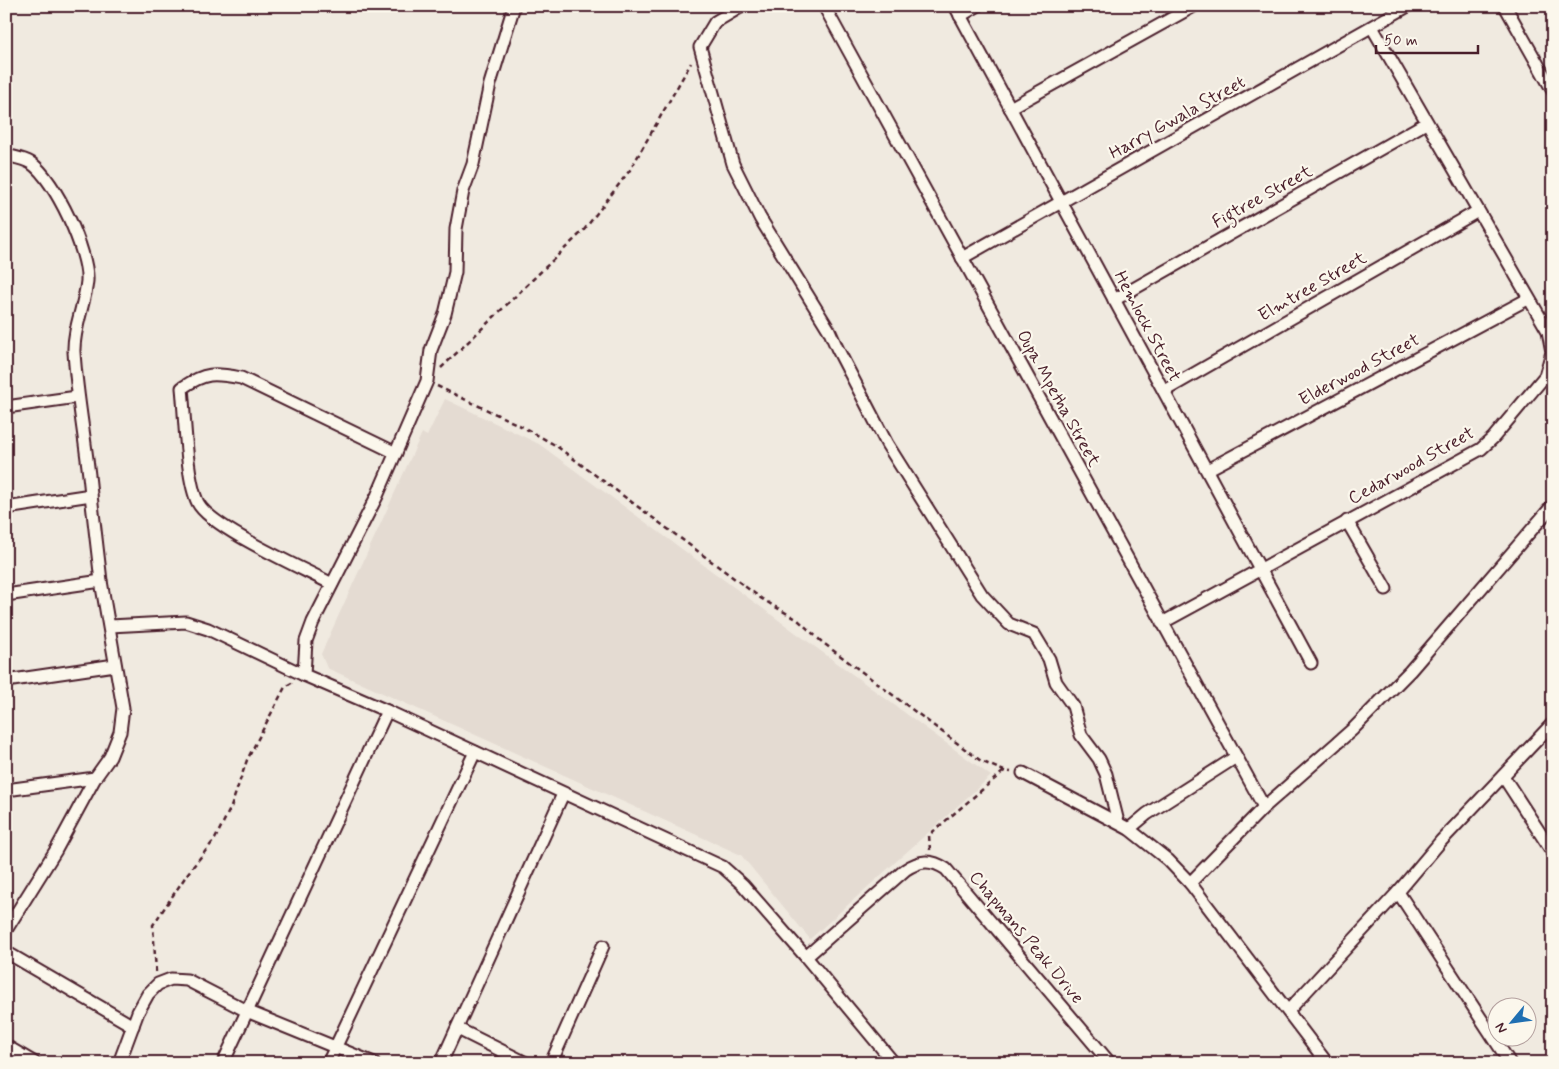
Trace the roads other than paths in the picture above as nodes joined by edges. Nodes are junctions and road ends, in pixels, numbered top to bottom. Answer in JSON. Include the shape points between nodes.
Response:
{"nodes":[{"id":1,"x":514,"y":6,"type":"edge"},
{"id":2,"x":742,"y":6,"type":"edge"},
{"id":3,"x":824,"y":6,"type":"edge"},
{"id":4,"x":976,"y":6,"type":"edge"},
{"id":5,"x":1194,"y":6,"type":"edge"},
{"id":6,"x":1408,"y":6,"type":"edge"},
{"id":7,"x":1505,"y":6,"type":"edge"},
{"id":8,"x":957,"y":11,"type":"edge"},
{"id":9,"x":1372,"y":27,"type":"junction"},
{"id":10,"x":1553,"y":91,"type":"edge"},
{"id":11,"x":1010,"y":108,"type":"junction"},
{"id":12,"x":1426,"y":123,"type":"junction"},
{"id":13,"x":6,"y":155,"type":"edge"},
{"id":14,"x":1061,"y":202,"type":"junction"},
{"id":15,"x":1478,"y":212,"type":"junction"},
{"id":16,"x":962,"y":258,"type":"junction"},
{"id":17,"x":1528,"y":299,"type":"junction"},
{"id":18,"x":1114,"y":300,"type":"junction"},
{"id":19,"x":1164,"y":391,"type":"junction"},
{"id":20,"x":77,"y":396,"type":"junction"},
{"id":21,"x":6,"y":407,"type":"edge"},
{"id":22,"x":396,"y":453,"type":"junction"},
{"id":23,"x":1207,"y":470,"type":"junction"},
{"id":24,"x":91,"y":495,"type":"junction"},
{"id":25,"x":1553,"y":505,"type":"edge"},
{"id":26,"x":6,"y":508,"type":"edge"},
{"id":27,"x":1347,"y":520,"type":"junction"},
{"id":28,"x":1261,"y":570,"type":"junction"},
{"id":29,"x":102,"y":581,"type":"junction"},
{"id":30,"x":332,"y":584,"type":"junction"},
{"id":31,"x":1386,"y":589,"type":"dead end"},
{"id":32,"x":6,"y":595,"type":"edge"},
{"id":33,"x":1162,"y":623,"type":"junction"},
{"id":34,"x":110,"y":626,"type":"junction"},
{"id":35,"x":1311,"y":663,"type":"dead end"},
{"id":36,"x":115,"y":665,"type":"junction"},
{"id":37,"x":304,"y":675,"type":"junction"},
{"id":38,"x":6,"y":681,"type":"edge"},
{"id":39,"x":386,"y":711,"type":"junction"},
{"id":40,"x":1553,"y":723,"type":"edge"},
{"id":41,"x":475,"y":752,"type":"junction"},
{"id":42,"x":1236,"y":757,"type":"junction"},
{"id":43,"x":1023,"y":773,"type":"road end"},
{"id":44,"x":1503,"y":776,"type":"junction"},
{"id":45,"x":95,"y":778,"type":"junction"},
{"id":46,"x":6,"y":790,"type":"edge"},
{"id":47,"x":563,"y":794,"type":"junction"},
{"id":48,"x":1264,"y":807,"type":"junction"},
{"id":49,"x":1118,"y":822,"type":"junction"},
{"id":50,"x":1129,"y":829,"type":"junction"},
{"id":51,"x":1553,"y":853,"type":"edge"},
{"id":52,"x":1190,"y":883,"type":"junction"},
{"id":53,"x":1398,"y":892,"type":"junction"},
{"id":54,"x":6,"y":930,"type":"edge"},
{"id":55,"x":603,"y":946,"type":"dead end"},
{"id":56,"x":6,"y":952,"type":"edge"},
{"id":57,"x":806,"y":957,"type":"junction"},
{"id":58,"x":1288,"y":1011,"type":"junction"},
{"id":59,"x":249,"y":1012,"type":"junction"},
{"id":60,"x":133,"y":1026,"type":"junction"},
{"id":61,"x":458,"y":1029,"type":"junction"},
{"id":62,"x":6,"y":1046,"type":"edge"},
{"id":63,"x":336,"y":1047,"type":"junction"},
{"id":64,"x":35,"y":1063,"type":"edge"},
{"id":65,"x":119,"y":1063,"type":"edge"},
{"id":66,"x":223,"y":1063,"type":"edge"},
{"id":67,"x":328,"y":1063,"type":"edge"},
{"id":68,"x":374,"y":1063,"type":"edge"},
{"id":69,"x":441,"y":1063,"type":"edge"},
{"id":70,"x":526,"y":1063,"type":"edge"},
{"id":71,"x":551,"y":1063,"type":"edge"},
{"id":72,"x":894,"y":1063,"type":"edge"},
{"id":73,"x":1110,"y":1063,"type":"edge"},
{"id":74,"x":1327,"y":1063,"type":"edge"},
{"id":75,"x":1510,"y":1063,"type":"edge"}],
"edges":[{"from":1,"to":22,"type":"street","via":[[463,191],[456,229],[455,272],[445,314],[431,350],[427,381]]},
{"from":2,"to":49,"type":"street","via":[[715,22],[700,47],[733,164],[760,218],[829,330],[887,444],[982,595],[1009,624],[1034,634],[1049,659],[1056,682],[1073,706],[1081,736],[1106,774]]},
{"from":3,"to":16,"type":"street","name":"Oupa Mpetha Street"},
{"from":4,"to":8,"type":"street"},
{"from":5,"to":11,"type":"street"},
{"from":6,"to":9,"type":"street","name":"Harry Gwala Street"},
{"from":7,"to":10,"type":"street"},
{"from":8,"to":11,"type":"street","name":"Hemlock Street"},
{"from":9,"to":12,"type":"street","name":"Cedarwood Street"},
{"from":9,"to":14,"type":"street","name":"Harry Gwala Street"},
{"from":11,"to":14,"type":"street","name":"Hemlock Street"},
{"from":12,"to":15,"type":"street","name":"Cedarwood Street"},
{"from":12,"to":18,"type":"street","name":"Figtree Street"},
{"from":13,"to":20,"type":"street","via":[[31,163],[44,175],[64,207],[83,257],[87,280],[74,349]]},
{"from":14,"to":16,"type":"street","name":"Harry Gwala Street"},
{"from":14,"to":18,"type":"street","name":"Hemlock Street"},
{"from":15,"to":17,"type":"street","name":"Cedarwood Street"},
{"from":15,"to":19,"type":"street","name":"Elmtree Street"},
{"from":16,"to":33,"type":"street","name":"Oupa Mpetha Street"},
{"from":17,"to":23,"type":"street","name":"Elderwood Street"},
{"from":17,"to":27,"type":"street","name":"Cedarwood Street","via":[[1551,341],[1552,352],[1545,376],[1481,449]]},
{"from":18,"to":19,"type":"street","name":"Hemlock Street"},
{"from":19,"to":23,"type":"street","name":"Hemlock Street"},
{"from":20,"to":21,"type":"street"},
{"from":20,"to":24,"type":"street"},
{"from":22,"to":30,"type":"street"},
{"from":22,"to":30,"type":"street","via":[[241,378],[214,373],[197,378],[182,388],[189,458],[198,502],[205,512]]},
{"from":23,"to":28,"type":"street","name":"Hemlock Street"},
{"from":24,"to":26,"type":"street"},
{"from":24,"to":29,"type":"street"},
{"from":25,"to":48,"type":"street","via":[[1410,671],[1353,729]]},
{"from":27,"to":28,"type":"street","name":"Cedarwood Street"},
{"from":27,"to":31,"type":"street"},
{"from":28,"to":33,"type":"street","name":"Cedarwood Street"},
{"from":28,"to":35,"type":"street","name":"Hemlock Street"},
{"from":29,"to":32,"type":"street"},
{"from":29,"to":34,"type":"street"},
{"from":30,"to":37,"type":"street","via":[[306,641]]},
{"from":33,"to":42,"type":"street","name":"Oupa Mpetha Street"},
{"from":34,"to":36,"type":"street"},
{"from":34,"to":37,"type":"street","via":[[186,622],[208,629]]},
{"from":36,"to":38,"type":"street"},
{"from":36,"to":45,"type":"street","via":[[123,708],[120,732],[110,757]]},
{"from":37,"to":39,"type":"street"},
{"from":39,"to":41,"type":"street"},
{"from":39,"to":59,"type":"street"},
{"from":40,"to":44,"type":"street"},
{"from":41,"to":47,"type":"street"},
{"from":41,"to":63,"type":"street"},
{"from":42,"to":48,"type":"street","name":"Oupa Mpetha Street"},
{"from":42,"to":50,"type":"street"},
{"from":43,"to":49,"type":"street"},
{"from":44,"to":51,"type":"street"},
{"from":44,"to":53,"type":"street","via":[[1447,834]]},
{"from":45,"to":46,"type":"street"},
{"from":45,"to":54,"type":"street","via":[[56,850]]},
{"from":47,"to":57,"type":"street","via":[[728,871]]},
{"from":47,"to":61,"type":"street"},
{"from":48,"to":52,"type":"street"},
{"from":49,"to":50,"type":"street"},
{"from":50,"to":52,"type":"street","via":[[1168,860]]},
{"from":52,"to":58,"type":"street"},
{"from":53,"to":58,"type":"street"},
{"from":53,"to":75,"type":"street"},
{"from":55,"to":71,"type":"street"},
{"from":56,"to":60,"type":"street"},
{"from":57,"to":72,"type":"street"},
{"from":57,"to":73,"type":"street","name":"Chapmans Peak Drive","via":[[905,870],[915,863],[930,861],[946,869]]},
{"from":58,"to":74,"type":"street"},
{"from":59,"to":60,"type":"street","via":[[187,980],[171,979],[158,984],[148,994]]},
{"from":59,"to":63,"type":"street"},
{"from":59,"to":66,"type":"street"},
{"from":60,"to":65,"type":"street"},
{"from":61,"to":69,"type":"street"},
{"from":61,"to":70,"type":"street"},
{"from":62,"to":64,"type":"street"},
{"from":63,"to":67,"type":"street"},
{"from":63,"to":68,"type":"street"}]}
